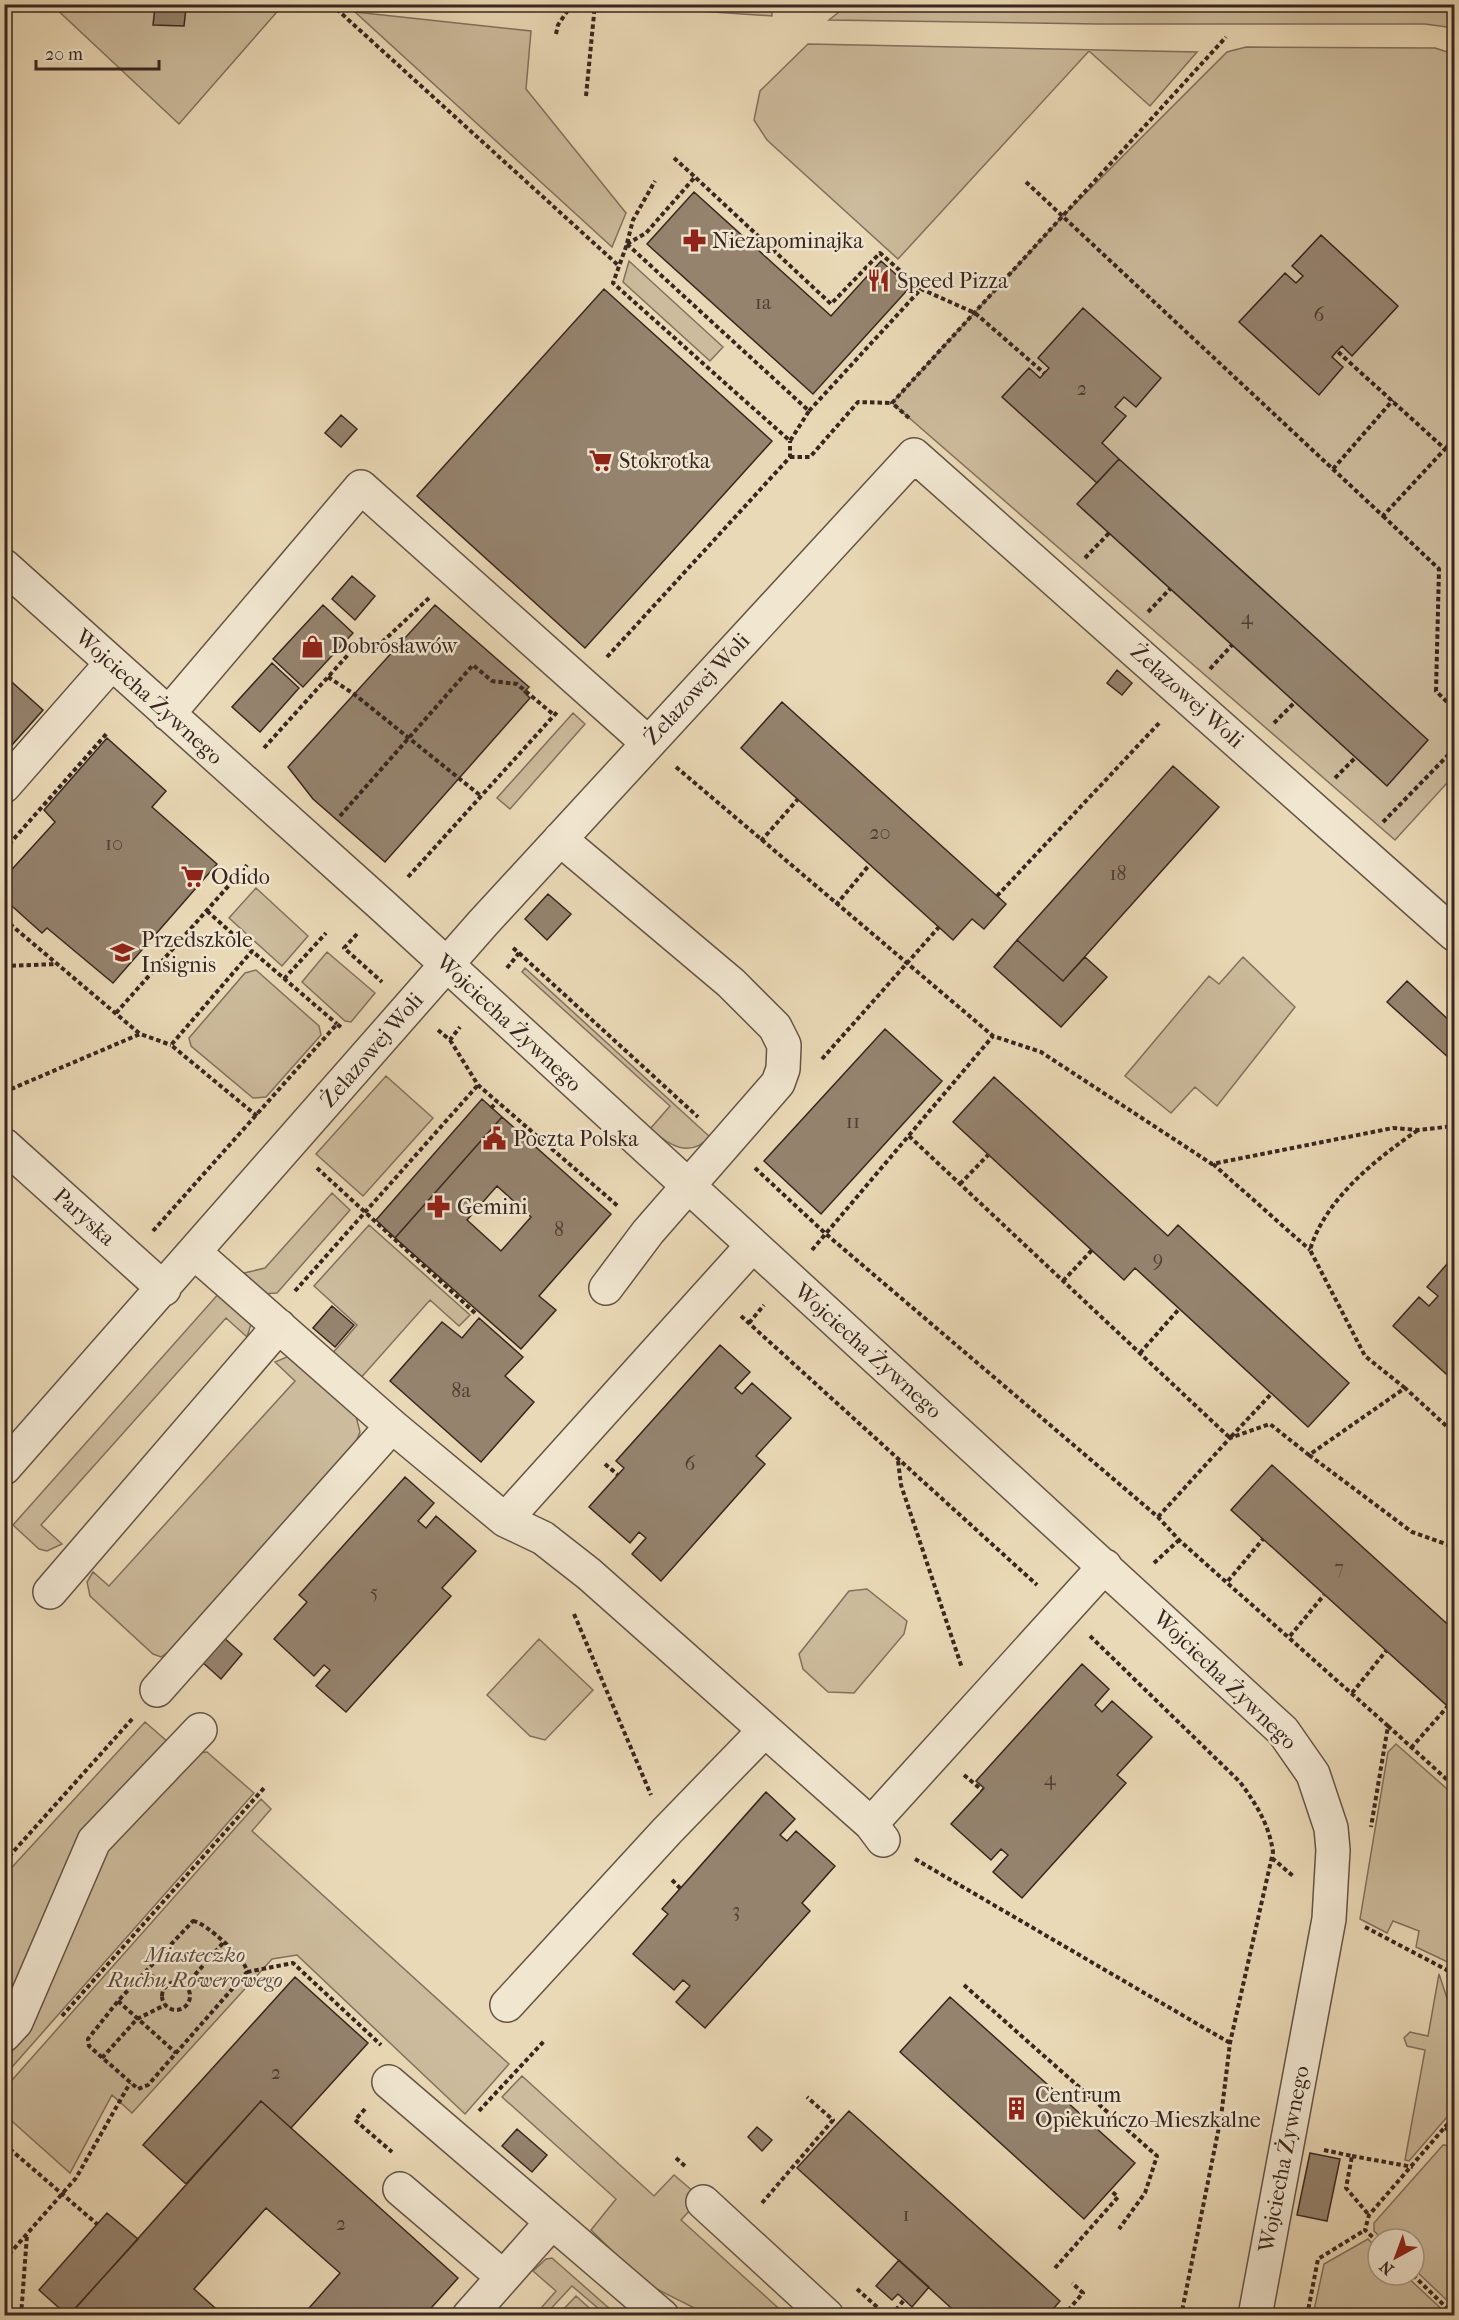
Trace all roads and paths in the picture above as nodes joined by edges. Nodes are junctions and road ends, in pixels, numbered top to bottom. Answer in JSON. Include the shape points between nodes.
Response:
{"nodes":[{"id":1,"x":331,"y":4,"type":"edge"},
{"id":2,"x":572,"y":4,"type":"edge"},
{"id":3,"x":595,"y":4,"type":"edge"},
{"id":4,"x":556,"y":34,"type":"dead end"},
{"id":5,"x":1226,"y":37,"type":"dead end"},
{"id":6,"x":586,"y":96,"type":"dead end"},
{"id":7,"x":674,"y":158,"type":"dead end"},
{"id":8,"x":694,"y":177,"type":"junction"},
{"id":9,"x":655,"y":181,"type":"dead end"},
{"id":10,"x":1026,"y":182,"type":"dead end"},
{"id":11,"x":1063,"y":216,"type":"junction"},
{"id":12,"x":627,"y":244,"type":"junction"},
{"id":13,"x":620,"y":266,"type":"junction"},
{"id":14,"x":921,"y":290,"type":"junction"},
{"id":15,"x":975,"y":313,"type":"junction"},
{"id":16,"x":1336,"y":351,"type":"dead end"},
{"id":17,"x":1044,"y":374,"type":"dead end"},
{"id":18,"x":1393,"y":400,"type":"junction"},
{"id":19,"x":892,"y":403,"type":"junction"},
{"id":20,"x":809,"y":411,"type":"junction"},
{"id":21,"x":910,"y":419,"type":"dead end"},
{"id":22,"x":1455,"y":439,"type":"edge"},
{"id":23,"x":790,"y":441,"type":"junction"},
{"id":24,"x":1445,"y":449,"type":"junction"},
{"id":25,"x":1333,"y":469,"type":"junction"},
{"id":26,"x":1383,"y":516,"type":"junction"},
{"id":27,"x":1109,"y":533,"type":"dead end"},
{"id":28,"x":1082,"y":561,"type":"dead end"},
{"id":29,"x":4,"y":566,"type":"edge"},
{"id":30,"x":456,"y":571,"type":"junction"},
{"id":31,"x":1170,"y":589,"type":"dead end"},
{"id":32,"x":1144,"y":617,"type":"dead end"},
{"id":33,"x":1232,"y":645,"type":"dead end"},
{"id":34,"x":111,"y":664,"type":"junction"},
{"id":35,"x":328,"y":677,"type":"junction"},
{"id":36,"x":1185,"y":695,"type":"junction"},
{"id":37,"x":1295,"y":702,"type":"dead end"},
{"id":38,"x":1455,"y":709,"type":"edge"},
{"id":39,"x":168,"y":714,"type":"junction"},
{"id":40,"x":554,"y":716,"type":"dead end"},
{"id":41,"x":1270,"y":728,"type":"dead end"},
{"id":42,"x":108,"y":732,"type":"dead end"},
{"id":43,"x":409,"y":737,"type":"junction"},
{"id":44,"x":648,"y":743,"type":"junction"},
{"id":45,"x":1455,"y":749,"type":"edge"},
{"id":46,"x":259,"y":753,"type":"dead end"},
{"id":47,"x":1356,"y":757,"type":"dead end"},
{"id":48,"x":1331,"y":783,"type":"dead end"},
{"id":49,"x":4,"y":786,"type":"edge"},
{"id":50,"x":481,"y":796,"type":"dead end"},
{"id":51,"x":798,"y":799,"type":"dead end"},
{"id":52,"x":334,"y":823,"type":"dead end"},
{"id":53,"x":1377,"y":828,"type":"dead end"},
{"id":54,"x":560,"y":839,"type":"junction"},
{"id":55,"x":4,"y":840,"type":"edge"},
{"id":56,"x":761,"y":841,"type":"junction"},
{"id":57,"x":10,"y":844,"type":"junction"},
{"id":58,"x":4,"y":850,"type":"edge"},
{"id":59,"x":870,"y":864,"type":"dead end"},
{"id":60,"x":247,"y":865,"type":"dead end"},
{"id":61,"x":997,"y":896,"type":"dead end"},
{"id":62,"x":836,"y":904,"type":"junction"},
{"id":63,"x":383,"y":906,"type":"junction"},
{"id":64,"x":207,"y":911,"type":"junction"},
{"id":65,"x":4,"y":918,"type":"edge"},
{"id":66,"x":939,"y":927,"type":"dead end"},
{"id":67,"x":326,"y":933,"type":"dead end"},
{"id":68,"x":1455,"y":934,"type":"edge"},
{"id":69,"x":252,"y":951,"type":"junction"},
{"id":70,"x":519,"y":953,"type":"dead end"},
{"id":71,"x":58,"y":964,"type":"junction"},
{"id":72,"x":906,"y":964,"type":"junction"},
{"id":73,"x":446,"y":965,"type":"junction"},
{"id":74,"x":4,"y":966,"type":"edge"},
{"id":75,"x":285,"y":978,"type":"junction"},
{"id":76,"x":389,"y":988,"type":"dead end"},
{"id":77,"x":116,"y":1013,"type":"junction"},
{"id":78,"x":337,"y":1024,"type":"junction"},
{"id":79,"x":140,"y":1034,"type":"junction"},
{"id":80,"x":349,"y":1034,"type":"dead end"},
{"id":81,"x":993,"y":1036,"type":"junction"},
{"id":82,"x":450,"y":1040,"type":"dead end"},
{"id":83,"x":171,"y":1045,"type":"junction"},
{"id":84,"x":783,"y":1069,"type":"junction"},
{"id":85,"x":478,"y":1085,"type":"junction"},
{"id":86,"x":4,"y":1092,"type":"edge"},
{"id":87,"x":497,"y":1102,"type":"junction"},
{"id":88,"x":491,"y":1108,"type":"dead end"},
{"id":89,"x":256,"y":1115,"type":"junction"},
{"id":90,"x":1455,"y":1126,"type":"edge"},
{"id":91,"x":1419,"y":1130,"type":"junction"},
{"id":92,"x":909,"y":1136,"type":"junction"},
{"id":93,"x":727,"y":1143,"type":"junction"},
{"id":94,"x":4,"y":1145,"type":"edge"},
{"id":95,"x":988,"y":1155,"type":"dead end"},
{"id":96,"x":1212,"y":1164,"type":"junction"},
{"id":97,"x":960,"y":1184,"type":"junction"},
{"id":98,"x":688,"y":1188,"type":"junction"},
{"id":99,"x":364,"y":1213,"type":"junction"},
{"id":100,"x":648,"y":1232,"type":"junction"},
{"id":101,"x":148,"y":1236,"type":"dead end"},
{"id":102,"x":752,"y":1246,"type":"junction"},
{"id":103,"x":1092,"y":1250,"type":"dead end"},
{"id":104,"x":1310,"y":1250,"type":"junction"},
{"id":105,"x":195,"y":1253,"type":"junction"},
{"id":106,"x":1063,"y":1281,"type":"junction"},
{"id":107,"x":606,"y":1288,"type":"dead end"},
{"id":108,"x":164,"y":1289,"type":"junction"},
{"id":109,"x":714,"y":1290,"type":"junction"},
{"id":110,"x":1179,"y":1309,"type":"dead end"},
{"id":111,"x":475,"y":1313,"type":"dead end"},
{"id":112,"x":275,"y":1322,"type":"junction"},
{"id":113,"x":1140,"y":1353,"type":"junction"},
{"id":114,"x":1405,"y":1388,"type":"junction"},
{"id":115,"x":1272,"y":1393,"type":"dead end"},
{"id":116,"x":392,"y":1426,"type":"junction"},
{"id":117,"x":1455,"y":1433,"type":"edge"},
{"id":118,"x":1230,"y":1438,"type":"junction"},
{"id":119,"x":1309,"y":1455,"type":"junction"},
{"id":120,"x":898,"y":1460,"type":"junction"},
{"id":121,"x":4,"y":1468,"type":"edge"},
{"id":122,"x":1158,"y":1517,"type":"dead end"},
{"id":123,"x":505,"y":1520,"type":"junction"},
{"id":124,"x":1263,"y":1539,"type":"dead end"},
{"id":125,"x":1455,"y":1547,"type":"edge"},
{"id":126,"x":1106,"y":1566,"type":"junction"},
{"id":127,"x":1228,"y":1581,"type":"dead end"},
{"id":128,"x":50,"y":1592,"type":"dead end"},
{"id":129,"x":1324,"y":1595,"type":"dead end"},
{"id":130,"x":570,"y":1604,"type":"dead end"},
{"id":131,"x":1066,"y":1612,"type":"junction"},
{"id":132,"x":1290,"y":1636,"type":"dead end"},
{"id":133,"x":1386,"y":1651,"type":"dead end"},
{"id":134,"x":157,"y":1690,"type":"joint"},
{"id":135,"x":1352,"y":1693,"type":"dead end"},
{"id":136,"x":1448,"y":1706,"type":"dead end"},
{"id":137,"x":976,"y":1711,"type":"junction"},
{"id":138,"x":1388,"y":1725,"type":"dead end"},
{"id":139,"x":200,"y":1730,"type":"dead end"},
{"id":140,"x":765,"y":1730,"type":"junction"},
{"id":141,"x":1411,"y":1748,"type":"junction"},
{"id":142,"x":1455,"y":1786,"type":"edge"},
{"id":143,"x":264,"y":1788,"type":"dead end"},
{"id":144,"x":667,"y":1831,"type":"junction"},
{"id":145,"x":877,"y":1832,"type":"junction"},
{"id":146,"x":4,"y":1862,"type":"edge"},
{"id":147,"x":223,"y":1943,"type":"junction"},
{"id":148,"x":146,"y":1970,"type":"junction"},
{"id":149,"x":964,"y":1985,"type":"dead end"},
{"id":150,"x":185,"y":1986,"type":"junction"},
{"id":151,"x":165,"y":1988,"type":"junction"},
{"id":152,"x":118,"y":2001,"type":"junction"},
{"id":153,"x":507,"y":2005,"type":"dead end"},
{"id":154,"x":165,"y":2006,"type":"junction"},
{"id":155,"x":60,"y":2018,"type":"dead end"},
{"id":156,"x":137,"y":2019,"type":"junction"},
{"id":157,"x":4,"y":2035,"type":"edge"},
{"id":158,"x":545,"y":2040,"type":"dead end"},
{"id":159,"x":1230,"y":2043,"type":"junction"},
{"id":160,"x":176,"y":2053,"type":"junction"},
{"id":161,"x":102,"y":2058,"type":"junction"},
{"id":162,"x":12,"y":2072,"type":"dead end"},
{"id":163,"x":4,"y":2080,"type":"edge"},
{"id":164,"x":388,"y":2082,"type":"dead end"},
{"id":165,"x":130,"y":2083,"type":"junction"},
{"id":166,"x":496,"y":2092,"type":"dead end"},
{"id":167,"x":807,"y":2097,"type":"dead end"},
{"id":168,"x":1455,"y":2117,"type":"edge"},
{"id":169,"x":1445,"y":2127,"type":"junction"},
{"id":170,"x":1455,"y":2136,"type":"edge"},
{"id":171,"x":4,"y":2144,"type":"edge"},
{"id":172,"x":1321,"y":2150,"type":"dead end"},
{"id":173,"x":1352,"y":2156,"type":"junction"},
{"id":174,"x":1413,"y":2167,"type":"junction"},
{"id":175,"x":400,"y":2189,"type":"dead end"},
{"id":176,"x":1110,"y":2190,"type":"dead end"},
{"id":177,"x":62,"y":2194,"type":"junction"},
{"id":178,"x":703,"y":2202,"type":"dead end"},
{"id":179,"x":769,"y":2210,"type":"dead end"},
{"id":180,"x":1369,"y":2215,"type":"junction"},
{"id":181,"x":552,"y":2222,"type":"junction"},
{"id":182,"x":97,"y":2224,"type":"dead end"},
{"id":183,"x":1119,"y":2229,"type":"dead end"},
{"id":184,"x":1365,"y":2230,"type":"joint"},
{"id":185,"x":28,"y":2233,"type":"junction"},
{"id":186,"x":4,"y":2260,"type":"edge"},
{"id":187,"x":1055,"y":2268,"type":"dead end"},
{"id":188,"x":503,"y":2277,"type":"junction"},
{"id":189,"x":849,"y":2281,"type":"dead end"},
{"id":190,"x":1072,"y":2283,"type":"dead end"},
{"id":191,"x":1426,"y":2287,"type":"edge"},
{"id":192,"x":904,"y":2300,"type":"dead end"},
{"id":193,"x":886,"y":2315,"type":"edge"},
{"id":194,"x":1455,"y":2315,"type":"edge"},
{"id":195,"x":21,"y":2316,"type":"edge"},
{"id":196,"x":469,"y":2316,"type":"edge"},
{"id":197,"x":662,"y":2316,"type":"edge"},
{"id":198,"x":827,"y":2316,"type":"edge"},
{"id":199,"x":1063,"y":2316,"type":"edge"},
{"id":200,"x":1180,"y":2316,"type":"edge"},
{"id":201,"x":1255,"y":2316,"type":"edge"},
{"id":202,"x":1307,"y":2316,"type":"edge"}],
"edges":[{"from":1,"to":13,"type":"path"},
{"from":2,"to":4,"type":"path"},
{"from":3,"to":6,"type":"path"},
{"from":5,"to":11,"type":"path"},
{"from":7,"to":8,"type":"path"},
{"from":8,"to":12,"type":"path","via":[[646,233]]},
{"from":8,"to":14,"type":"path","via":[[831,304],[880,253]]},
{"from":9,"to":12,"type":"path","via":[[633,220]]},
{"from":10,"to":11,"type":"path"},
{"from":11,"to":15,"type":"path"},
{"from":11,"to":25,"type":"path"},
{"from":12,"to":13,"type":"path"},
{"from":12,"to":20,"type":"path"},
{"from":13,"to":23,"type":"path","via":[[613,283]]},
{"from":14,"to":15,"type":"path"},
{"from":14,"to":20,"type":"path"},
{"from":15,"to":17,"type":"path"},
{"from":15,"to":19,"type":"path"},
{"from":16,"to":18,"type":"path"},
{"from":18,"to":24,"type":"path"},
{"from":18,"to":25,"type":"path"},
{"from":19,"to":21,"type":"path"},
{"from":19,"to":23,"type":"path","via":[[858,402],[810,457],[790,457]]},
{"from":20,"to":23,"type":"path"},
{"from":22,"to":24,"type":"path"},
{"from":24,"to":26,"type":"path"},
{"from":25,"to":26,"type":"path"},
{"from":26,"to":38,"type":"path","via":[[1439,569],[1436,691]]},
{"from":27,"to":28,"type":"path"},
{"from":29,"to":34,"type":"street","name":"Wojciecha Żywnego"},
{"from":30,"to":35,"type":"path","via":[[377,647],[355,647]]},
{"from":30,"to":39,"type":"street","via":[[361,487]]},
{"from":30,"to":44,"type":"street"},
{"from":31,"to":32,"type":"path"},
{"from":33,"to":36,"type":"path"},
{"from":34,"to":39,"type":"street","name":"Wojciecha Żywnego"},
{"from":34,"to":49,"type":"street"},
{"from":35,"to":43,"type":"path"},
{"from":35,"to":46,"type":"path"},
{"from":36,"to":44,"type":"street","name":"Żelazowej Woli","via":[[914,455]]},
{"from":36,"to":61,"type":"path"},
{"from":36,"to":68,"type":"street","name":"Żelazowej Woli"},
{"from":37,"to":41,"type":"path"},
{"from":39,"to":63,"type":"street","name":"Wojciecha Żywnego"},
{"from":40,"to":43,"type":"path","via":[[517,684],[492,681],[473,665]]},
{"from":42,"to":57,"type":"path"},
{"from":43,"to":50,"type":"path"},
{"from":43,"to":52,"type":"path"},
{"from":44,"to":54,"type":"street","name":"Żelazowej Woli"},
{"from":44,"to":56,"type":"path"},
{"from":45,"to":53,"type":"path"},
{"from":47,"to":48,"type":"path"},
{"from":51,"to":56,"type":"path"},
{"from":54,"to":73,"type":"street","name":"Żelazowej Woli"},
{"from":54,"to":84,"type":"street","via":[[731,983],[775,1027],[784,1045]]},
{"from":55,"to":57,"type":"path"},
{"from":56,"to":62,"type":"path"},
{"from":57,"to":58,"type":"path"},
{"from":59,"to":62,"type":"path"},
{"from":60,"to":64,"type":"path"},
{"from":62,"to":72,"type":"path"},
{"from":63,"to":73,"type":"street","name":"Wojciecha Żywnego"},
{"from":63,"to":76,"type":"path","via":[[344,948]]},
{"from":64,"to":69,"type":"path"},
{"from":64,"to":77,"type":"path"},
{"from":65,"to":71,"type":"path"},
{"from":66,"to":72,"type":"path"},
{"from":67,"to":75,"type":"path"},
{"from":69,"to":75,"type":"path"},
{"from":69,"to":83,"type":"path"},
{"from":70,"to":93,"type":"path"},
{"from":71,"to":74,"type":"path"},
{"from":71,"to":77,"type":"path"},
{"from":72,"to":81,"type":"path"},
{"from":72,"to":84,"type":"path","via":[[815,1066]]},
{"from":73,"to":98,"type":"street","name":"Wojciecha Żywnego"},
{"from":73,"to":105,"type":"street","name":"Żelazowej Woli"},
{"from":75,"to":78,"type":"path"},
{"from":77,"to":79,"type":"path"},
{"from":78,"to":80,"type":"path"},
{"from":78,"to":89,"type":"path"},
{"from":79,"to":83,"type":"path"},
{"from":79,"to":86,"type":"path"},
{"from":81,"to":92,"type":"path"},
{"from":81,"to":96,"type":"path","via":[[1041,1052]]},
{"from":82,"to":85,"type":"path"},
{"from":83,"to":89,"type":"path"},
{"from":84,"to":93,"type":"street","via":[[778,1083]]},
{"from":85,"to":87,"type":"path"},
{"from":85,"to":99,"type":"path"},
{"from":87,"to":88,"type":"path"},
{"from":87,"to":100,"type":"path"},
{"from":89,"to":101,"type":"path"},
{"from":90,"to":91,"type":"path"},
{"from":91,"to":96,"type":"path","via":[[1393,1128]]},
{"from":91,"to":104,"type":"path","via":[[1386,1152],[1358,1179],[1334,1207]]},
{"from":92,"to":93,"type":"path","via":[[826,1234]]},
{"from":92,"to":97,"type":"path"},
{"from":93,"to":98,"type":"street"},
{"from":94,"to":108,"type":"street","name":"Paryska"},
{"from":95,"to":97,"type":"path"},
{"from":96,"to":104,"type":"path"},
{"from":97,"to":106,"type":"path"},
{"from":98,"to":100,"type":"street"},
{"from":98,"to":102,"type":"street","name":"Wojciecha Żywnego"},
{"from":99,"to":111,"type":"path"},
{"from":99,"to":112,"type":"path"},
{"from":100,"to":107,"type":"street"},
{"from":102,"to":109,"type":"street"},
{"from":102,"to":126,"type":"street","name":"Wojciecha Żywnego"},
{"from":103,"to":106,"type":"path"},
{"from":104,"to":114,"type":"path","via":[[1365,1356]]},
{"from":105,"to":108,"type":"street","name":"Żelazowej Woli"},
{"from":105,"to":112,"type":"street"},
{"from":106,"to":113,"type":"path"},
{"from":108,"to":121,"type":"street","name":"Żelazowej Woli"},
{"from":109,"to":120,"type":"path"},
{"from":109,"to":123,"type":"street"},
{"from":110,"to":113,"type":"path"},
{"from":112,"to":116,"type":"street"},
{"from":112,"to":128,"type":"street"},
{"from":113,"to":118,"type":"path"},
{"from":114,"to":117,"type":"path"},
{"from":114,"to":119,"type":"path"},
{"from":115,"to":118,"type":"path"},
{"from":116,"to":123,"type":"street"},
{"from":116,"to":134,"type":"street"},
{"from":118,"to":119,"type":"path","via":[[1270,1424]]},
{"from":118,"to":122,"type":"path"},
{"from":119,"to":125,"type":"path","via":[[1412,1532]]},
{"from":120,"to":131,"type":"path"},
{"from":120,"to":137,"type":"path","via":[[901,1485]]},
{"from":123,"to":140,"type":"street","via":[[543,1538],[589,1574]]},
{"from":124,"to":127,"type":"path"},
{"from":126,"to":131,"type":"street"},
{"from":126,"to":201,"type":"street","name":"Wojciecha Żywnego","via":[[1283,1731],[1313,1774],[1331,1828],[1329,1918]]},
{"from":129,"to":132,"type":"path"},
{"from":130,"to":144,"type":"path"},
{"from":131,"to":137,"type":"street"},
{"from":131,"to":159,"type":"path","via":[[1240,1782],[1270,1831],[1272,1858]]},
{"from":133,"to":135,"type":"path"},
{"from":134,"to":146,"type":"path"},
{"from":136,"to":141,"type":"path"},
{"from":137,"to":145,"type":"street"},
{"from":138,"to":141,"type":"path"},
{"from":139,"to":157,"type":"street","via":[[94,1841],[15,2022]]},
{"from":140,"to":144,"type":"street"},
{"from":140,"to":145,"type":"street"},
{"from":141,"to":142,"type":"path"},
{"from":143,"to":155,"type":"path"},
{"from":144,"to":153,"type":"street"},
{"from":145,"to":159,"type":"path"},
{"from":147,"to":148,"type":"path","via":[[202,1923],[193,1921]]},
{"from":147,"to":150,"type":"path"},
{"from":147,"to":160,"type":"path","via":[[244,1961],[247,1972]]},
{"from":148,"to":151,"type":"path"},
{"from":148,"to":152,"type":"path"},
{"from":149,"to":183,"type":"path","via":[[1157,2156],[1145,2193]]},
{"from":150,"to":151,"type":"path","via":[[174,1983]]},
{"from":150,"to":154,"type":"path","via":[[190,1996],[187,2005],[175,2010]]},
{"from":151,"to":154,"type":"path"},
{"from":152,"to":156,"type":"path"},
{"from":152,"to":161,"type":"path","via":[[88,2039],[89,2046]]},
{"from":154,"to":156,"type":"path"},
{"from":156,"to":160,"type":"path"},
{"from":156,"to":161,"type":"path"},
{"from":158,"to":166,"type":"path"},
{"from":159,"to":200,"type":"path","via":[[1221,2117]]},
{"from":160,"to":165,"type":"path","via":[[148,2085],[138,2089]]},
{"from":161,"to":165,"type":"path"},
{"from":162,"to":163,"type":"path"},
{"from":164,"to":181,"type":"street"},
{"from":165,"to":177,"type":"path","via":[[76,2178]]},
{"from":167,"to":179,"type":"path","via":[[833,2120],[760,2202]]},
{"from":168,"to":169,"type":"path"},
{"from":169,"to":170,"type":"path"},
{"from":169,"to":174,"type":"path"},
{"from":171,"to":177,"type":"path"},
{"from":172,"to":173,"type":"path"},
{"from":173,"to":174,"type":"path"},
{"from":173,"to":180,"type":"path","via":[[1346,2188]]},
{"from":174,"to":180,"type":"path"},
{"from":175,"to":188,"type":"street"},
{"from":176,"to":187,"type":"path","via":[[1118,2197]]},
{"from":177,"to":182,"type":"path"},
{"from":177,"to":185,"type":"path"},
{"from":178,"to":198,"type":"street"},
{"from":180,"to":184,"type":"path"},
{"from":181,"to":188,"type":"street"},
{"from":181,"to":197,"type":"street"},
{"from":184,"to":202,"type":"path","via":[[1318,2259]]},
{"from":185,"to":186,"type":"path"},
{"from":185,"to":195,"type":"path"},
{"from":188,"to":196,"type":"street"},
{"from":189,"to":193,"type":"path"},
{"from":190,"to":199,"type":"path","via":[[1083,2293]]},
{"from":191,"to":194,"type":"path"},
{"from":192,"to":193,"type":"path"}]}
